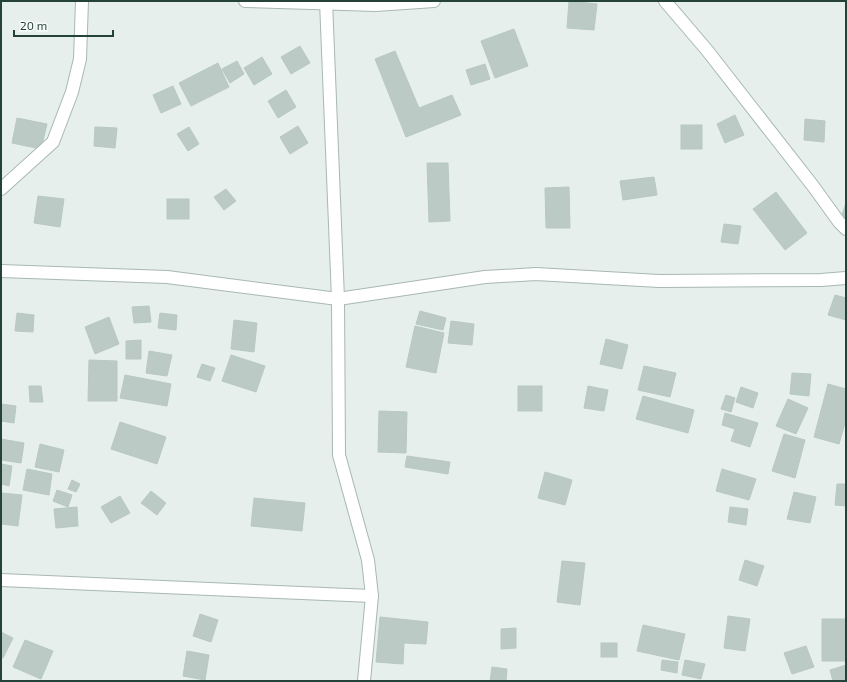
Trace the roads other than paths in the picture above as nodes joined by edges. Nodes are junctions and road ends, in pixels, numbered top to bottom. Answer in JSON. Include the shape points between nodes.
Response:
{"nodes":[{"id":1,"x":82,"y":1,"type":"edge"},
{"id":2,"x":246,"y":1,"type":"edge"},
{"id":3,"x":434,"y":1,"type":"edge"},
{"id":4,"x":665,"y":1,"type":"edge"},
{"id":5,"x":326,"y":2,"type":"edge"},
{"id":6,"x":1,"y":189,"type":"edge"},
{"id":7,"x":846,"y":229,"type":"edge"},
{"id":8,"x":1,"y":260,"type":"edge"},
{"id":9,"x":4,"y":271,"type":"edge"},
{"id":10,"x":846,"y":278,"type":"edge"},
{"id":11,"x":338,"y":299,"type":"junction"},
{"id":12,"x":1,"y":580,"type":"edge"},
{"id":13,"x":372,"y":596,"type":"junction"},
{"id":14,"x":364,"y":681,"type":"edge"}],
"edges":[{"from":1,"to":6,"type":"street","via":[[80,58],[72,92],[53,142]]},
{"from":2,"to":5,"type":"street"},
{"from":3,"to":5,"type":"street","via":[[376,5]]},
{"from":4,"to":7,"type":"street","via":[[706,49]]},
{"from":5,"to":11,"type":"street"},
{"from":8,"to":9,"type":"street"},
{"from":9,"to":11,"type":"street","via":[[167,276]]},
{"from":10,"to":11,"type":"street","via":[[659,281],[536,274],[485,276]]},
{"from":11,"to":13,"type":"street","via":[[339,455],[368,560]]},
{"from":12,"to":13,"type":"street"},
{"from":13,"to":14,"type":"street"}]}
